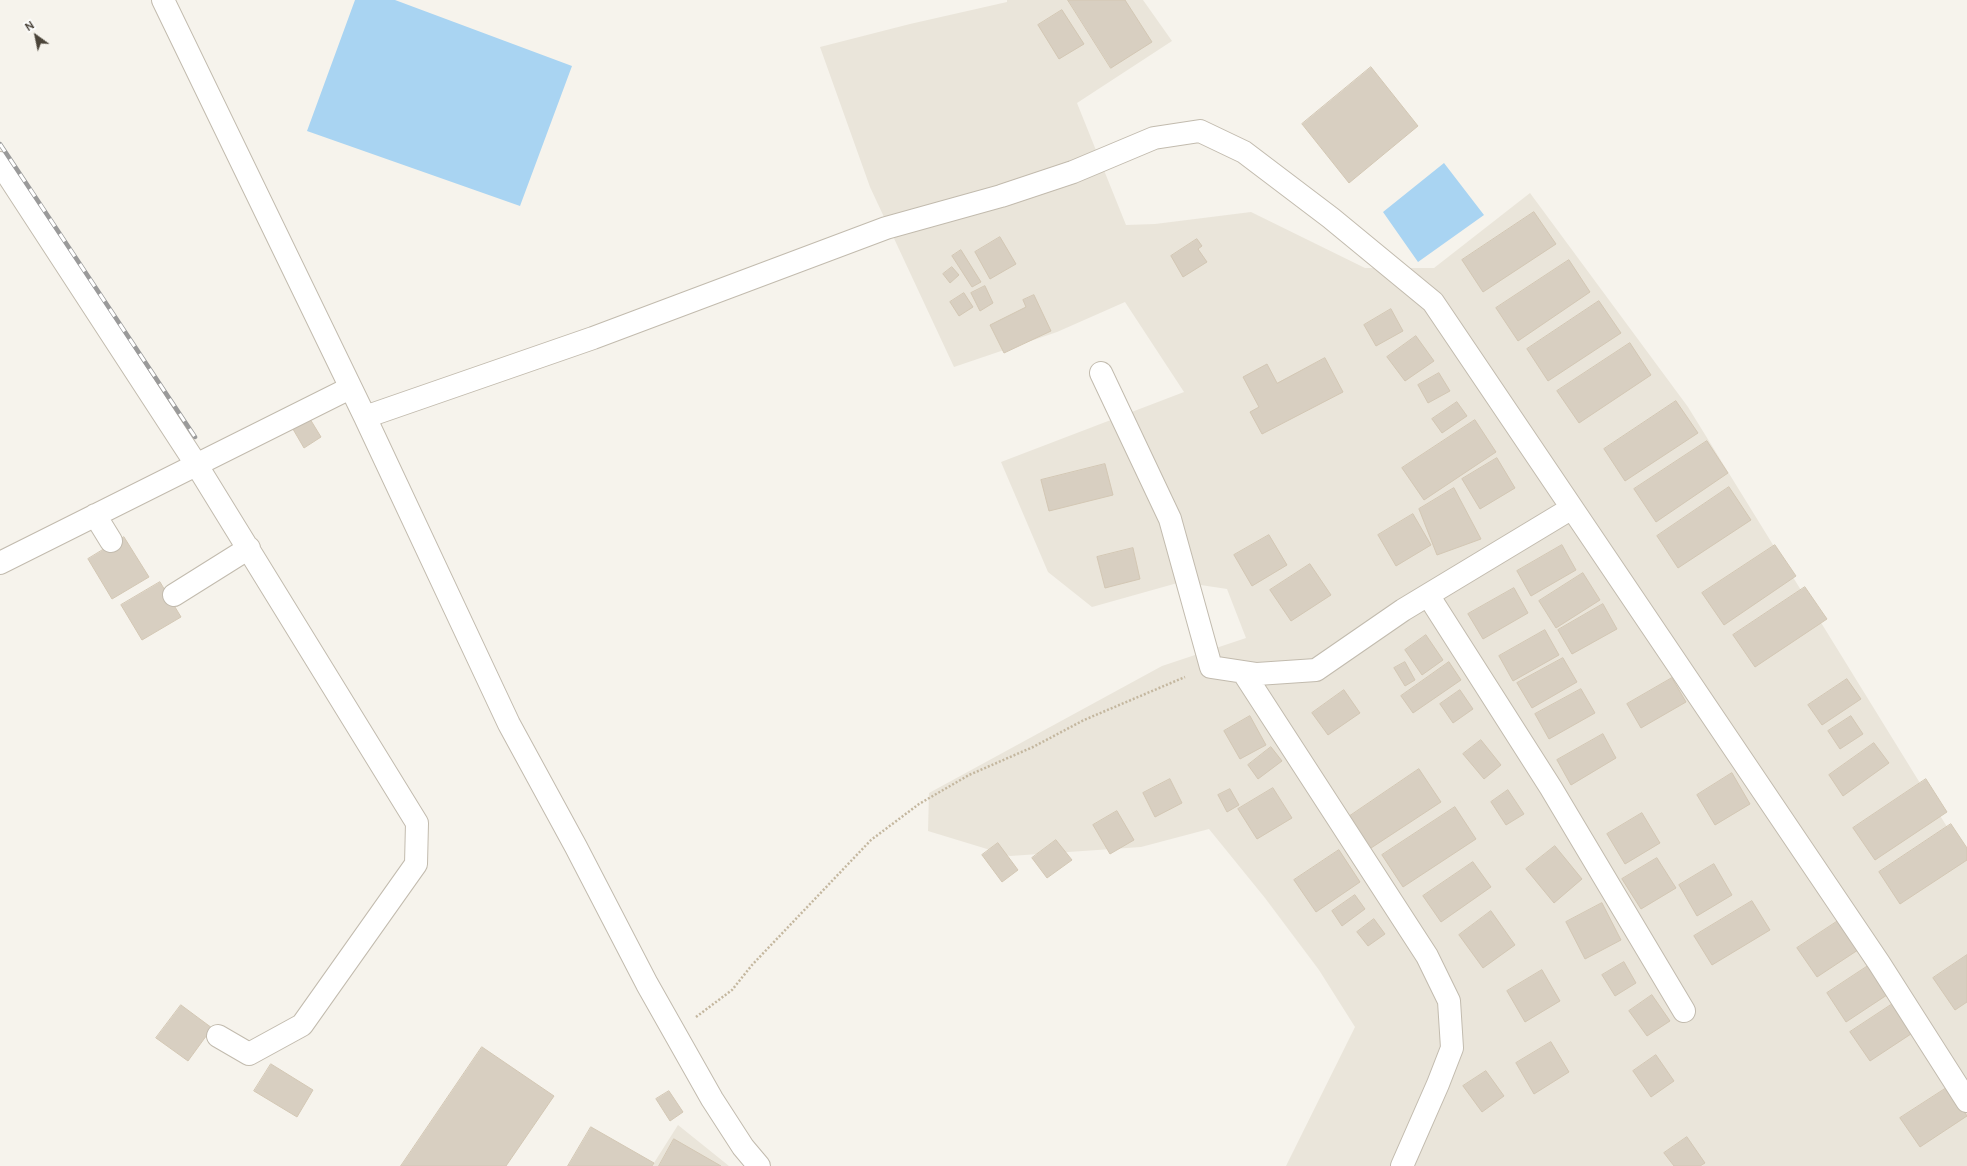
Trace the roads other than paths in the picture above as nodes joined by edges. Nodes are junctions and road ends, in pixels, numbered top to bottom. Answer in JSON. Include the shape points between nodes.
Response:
{"nodes":[{"id":1,"x":163,"y":0,"type":"edge"},
{"id":2,"x":0,"y":162,"type":"edge"},
{"id":3,"x":1101,"y":373,"type":"dead end"},
{"id":4,"x":350,"y":388,"type":"junction"},
{"id":5,"x":365,"y":418,"type":"junction"},
{"id":6,"x":196,"y":464,"type":"junction"},
{"id":7,"x":1572,"y":508,"type":"junction"},
{"id":8,"x":94,"y":515,"type":"junction"},
{"id":9,"x":111,"y":541,"type":"dead end"},
{"id":10,"x":249,"y":548,"type":"junction"},
{"id":11,"x":0,"y":563,"type":"edge"},
{"id":12,"x":1428,"y":595,"type":"junction"},
{"id":13,"x":174,"y":596,"type":"dead end"},
{"id":14,"x":1243,"y":672,"type":"junction"},
{"id":15,"x":1684,"y":1011,"type":"dead end"},
{"id":16,"x":218,"y":1036,"type":"dead end"},
{"id":17,"x":1967,"y":1101,"type":"edge"},
{"id":18,"x":759,"y":1166,"type":"edge"},
{"id":19,"x":1402,"y":1166,"type":"edge"}],
"edges":[{"from":1,"to":4,"type":"street"},
{"from":2,"to":6,"type":"street"},
{"from":3,"to":14,"type":"street","via":[[1170,519],[1211,667]]},
{"from":4,"to":5,"type":"street"},
{"from":4,"to":6,"type":"street"},
{"from":5,"to":7,"type":"street","via":[[593,338],[886,228],[1001,196],[1074,172],[1154,138],[1200,131],[1244,152],[1331,218],[1433,302]]},
{"from":5,"to":18,"type":"street","via":[[509,724],[647,984],[712,1099],[743,1147]]},
{"from":6,"to":8,"type":"street"},
{"from":6,"to":10,"type":"street"},
{"from":7,"to":12,"type":"street"},
{"from":7,"to":17,"type":"street","via":[[1878,963]]},
{"from":8,"to":9,"type":"street"},
{"from":8,"to":11,"type":"street"},
{"from":10,"to":13,"type":"street"},
{"from":10,"to":16,"type":"street","via":[[417,823],[416,864],[302,1025],[250,1054]]},
{"from":12,"to":14,"type":"street","via":[[1316,670],[1257,674]]},
{"from":12,"to":15,"type":"street","via":[[1551,788]]},
{"from":14,"to":19,"type":"street","via":[[1426,956],[1450,1001],[1452,1048]]}]}
